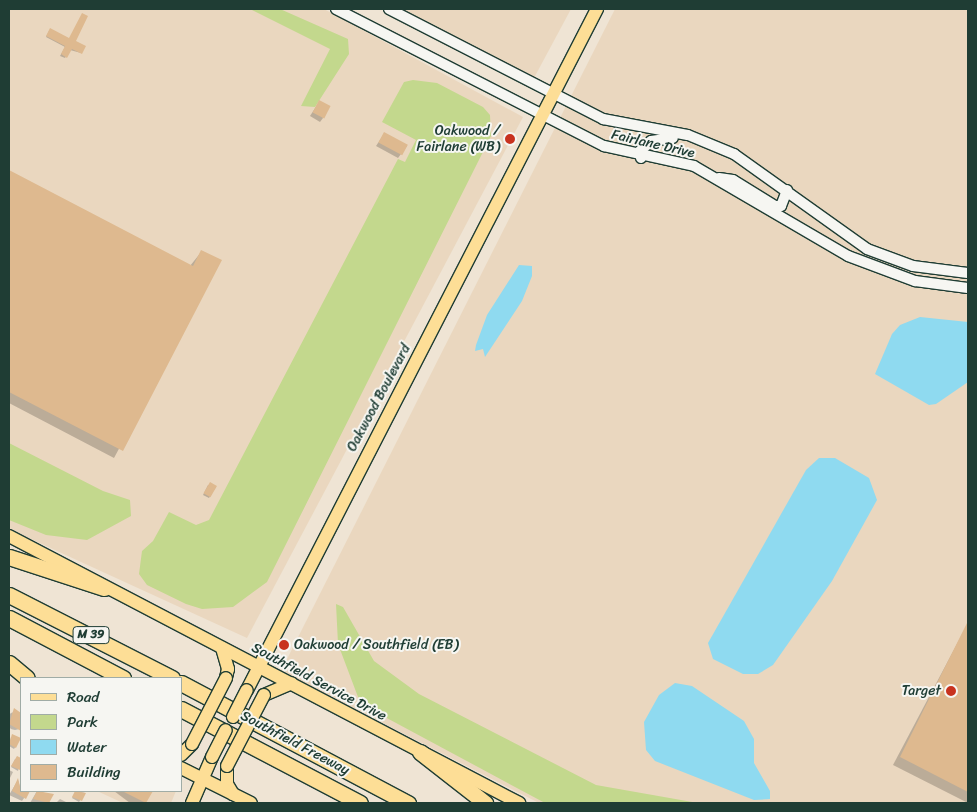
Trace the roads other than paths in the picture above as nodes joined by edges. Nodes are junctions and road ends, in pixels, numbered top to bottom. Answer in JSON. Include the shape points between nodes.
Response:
{"nodes":[{"id":1,"x":336,"y":9,"type":"edge"},
{"id":2,"x":389,"y":9,"type":"edge"},
{"id":3,"x":597,"y":9,"type":"edge"},
{"id":4,"x":554,"y":94,"type":"junction"},
{"id":5,"x":542,"y":115,"type":"junction"},
{"id":6,"x":734,"y":154,"type":"junction"},
{"id":7,"x":640,"y":158,"type":"junction"},
{"id":8,"x":716,"y":177,"type":"junction"},
{"id":9,"x":787,"y":190,"type":"junction"},
{"id":10,"x":968,"y":273,"type":"edge"},
{"id":11,"x":968,"y":288,"type":"edge"},
{"id":12,"x":9,"y":536,"type":"edge"},
{"id":13,"x":9,"y":557,"type":"edge"},
{"id":14,"x":104,"y":588,"type":"junction"},
{"id":15,"x":9,"y":594,"type":"edge"},
{"id":16,"x":9,"y":618,"type":"edge"},
{"id":17,"x":222,"y":648,"type":"junction"},
{"id":18,"x":9,"y":663,"type":"edge"},
{"id":19,"x":259,"y":667,"type":"junction"},
{"id":20,"x":26,"y":677,"type":"edge"},
{"id":21,"x":121,"y":677,"type":"edge"},
{"id":22,"x":170,"y":677,"type":"edge"},
{"id":23,"x":182,"y":684,"type":"edge"},
{"id":24,"x":292,"y":684,"type":"junction"},
{"id":25,"x":182,"y":710,"type":"edge"},
{"id":26,"x":420,"y":752,"type":"junction"},
{"id":27,"x":182,"y":755,"type":"edge"},
{"id":28,"x":182,"y":769,"type":"edge"},
{"id":29,"x":202,"y":779,"type":"junction"},
{"id":30,"x":233,"y":794,"type":"junction"},
{"id":31,"x":192,"y":803,"type":"edge"},
{"id":32,"x":251,"y":803,"type":"edge"},
{"id":33,"x":360,"y":803,"type":"edge"},
{"id":34,"x":408,"y":803,"type":"edge"},
{"id":35,"x":485,"y":803,"type":"edge"},
{"id":36,"x":519,"y":803,"type":"edge"}],
"edges":[{"from":1,"to":5,"type":"street","name":"Fairlane Drive"},
{"from":2,"to":4,"type":"street","name":"Fairlane Drive"},
{"from":3,"to":4,"type":"main road","name":"Oakwood Boulevard"},
{"from":4,"to":5,"type":"main road","name":"Oakwood Boulevard"},
{"from":4,"to":6,"type":"street","name":"Fairlane Drive","via":[[603,119],[688,135]]},
{"from":5,"to":7,"type":"street","name":"Fairlane Drive","via":[[604,146]]},
{"from":5,"to":19,"type":"main road","name":"Oakwood Boulevard"},
{"from":6,"to":7,"type":"street","via":[[664,136],[651,141],[640,151]]},
{"from":6,"to":9,"type":"street","name":"Fairlane Drive"},
{"from":7,"to":8,"type":"street","name":"Fairlane Drive","via":[[675,161]]},
{"from":8,"to":9,"type":"street","via":[[733,180],[775,206],[782,206]]},
{"from":8,"to":11,"type":"street","name":"Fairlane Drive","via":[[774,217],[848,256],[915,281]]},
{"from":9,"to":10,"type":"street","name":"Fairlane Drive","via":[[867,249],[913,266]]},
{"from":12,"to":14,"type":"main road","name":"Southfield Service Drive"},
{"from":13,"to":14,"type":"highway"},
{"from":14,"to":17,"type":"main road","name":"Southfield Service Drive"},
{"from":15,"to":22,"type":"highway","number":"M 39"},
{"from":16,"to":21,"type":"highway","number":"M 39"},
{"from":17,"to":19,"type":"main road","name":"Southfield Service Drive"},
{"from":17,"to":27,"type":"main road","bridge":true,"via":[[228,669],[226,678],[192,744]]},
{"from":18,"to":20,"type":"highway"},
{"from":19,"to":24,"type":"main road","name":"Southfield Service Drive"},
{"from":19,"to":29,"type":"main road","name":"Oakwood Boulevard","bridge":true},
{"from":23,"to":34,"type":"highway","name":"Southfield Freeway"},
{"from":24,"to":26,"type":"main road","name":"Southfield Service Drive"},
{"from":24,"to":30,"type":"main road","bridge":true,"via":[[264,696],[228,766],[227,784]]},
{"from":25,"to":33,"type":"highway","name":"Southfield Freeway"},
{"from":26,"to":35,"type":"highway"},
{"from":26,"to":36,"type":"main road","name":"Southfield Service Drive"},
{"from":28,"to":29,"type":"main road"},
{"from":29,"to":30,"type":"main road"},
{"from":29,"to":31,"type":"main road","name":"Oakwood Boulevard"},
{"from":30,"to":32,"type":"main road"}]}
